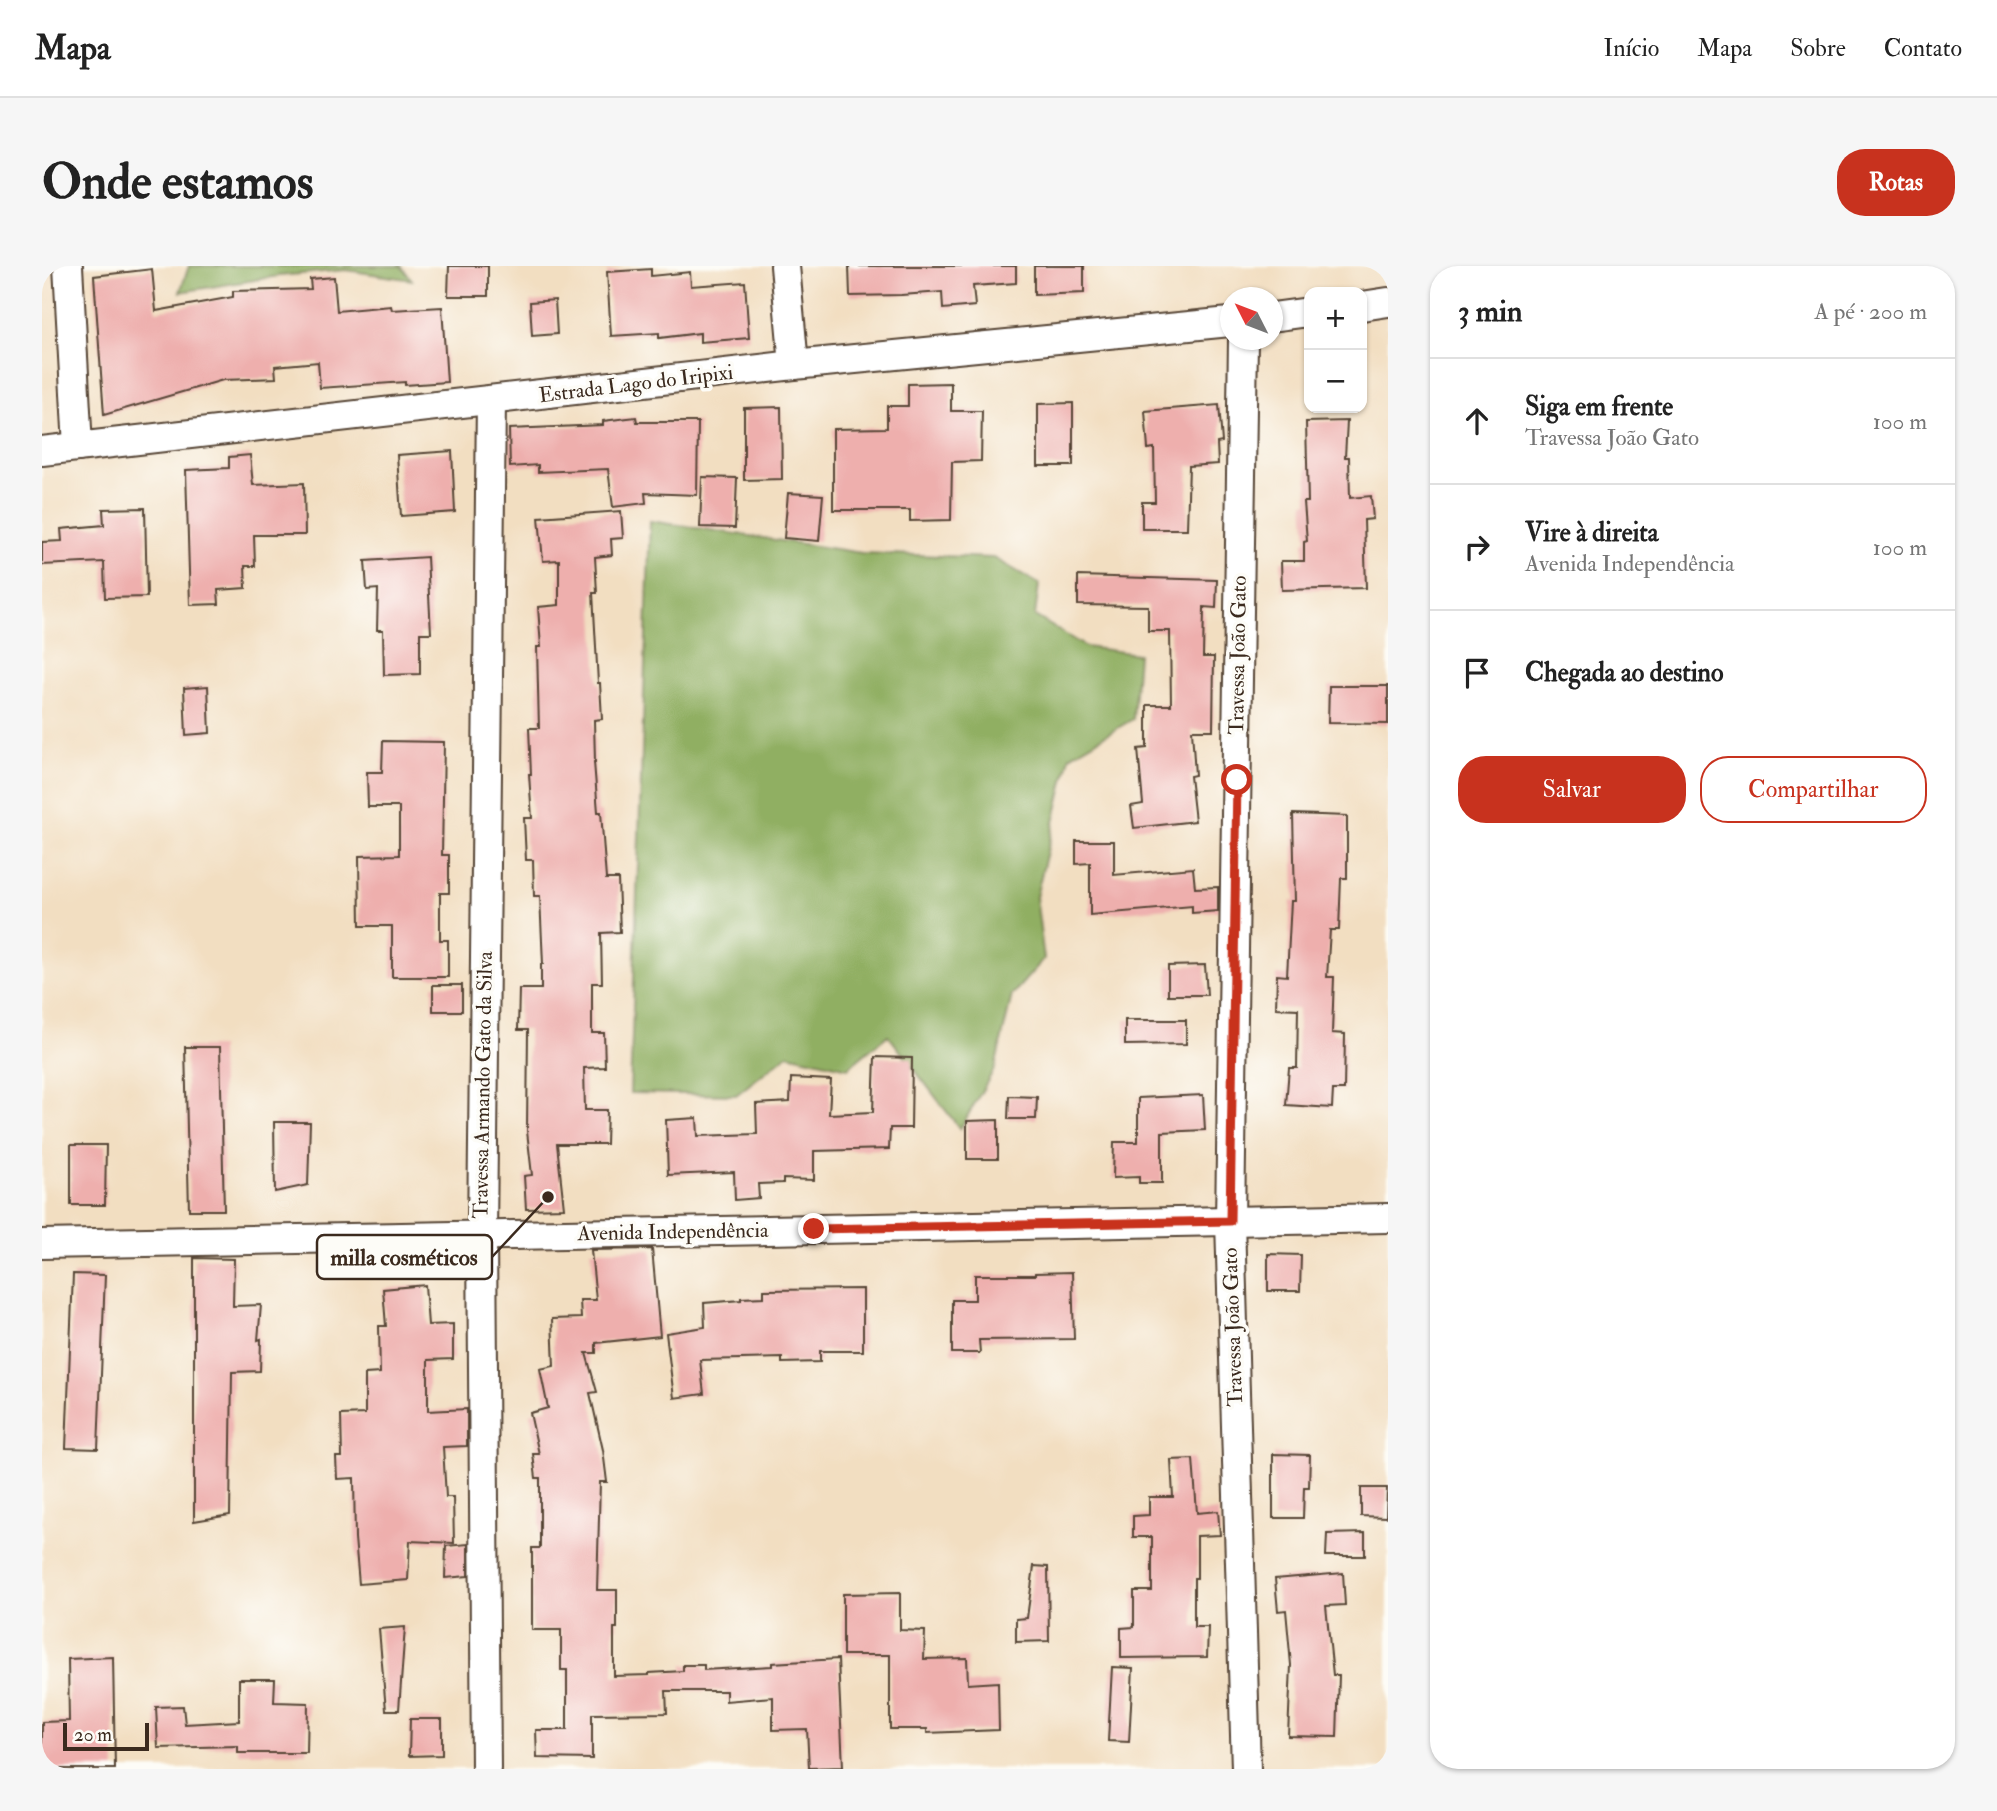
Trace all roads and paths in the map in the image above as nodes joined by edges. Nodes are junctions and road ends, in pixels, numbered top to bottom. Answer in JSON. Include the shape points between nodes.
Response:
{"nodes":[{"id":1,"x":68,"y":266,"type":"edge"},
{"id":2,"x":785,"y":266,"type":"edge"},
{"id":3,"x":1388,"y":302,"type":"edge"},
{"id":4,"x":1367,"y":305,"type":"edge"},
{"id":5,"x":1304,"y":313,"type":"edge"},
{"id":6,"x":1283,"y":316,"type":"edge"},
{"id":7,"x":1220,"y":322,"type":"edge"},
{"id":8,"x":1243,"y":350,"type":"edge"},
{"id":9,"x":794,"y":365,"type":"junction"},
{"id":10,"x":491,"y":400,"type":"junction"},
{"id":11,"x":78,"y":446,"type":"junction"},
{"id":12,"x":42,"y":451,"type":"edge"},
{"id":13,"x":1388,"y":1218,"type":"edge"},
{"id":14,"x":1230,"y":1221,"type":"junction"},
{"id":15,"x":482,"y":1235,"type":"junction"},
{"id":16,"x":42,"y":1244,"type":"edge"},
{"id":17,"x":486,"y":1769,"type":"edge"},
{"id":18,"x":1246,"y":1769,"type":"edge"}],
"edges":[{"from":1,"to":11,"type":"street"},
{"from":2,"to":9,"type":"street"},
{"from":3,"to":4,"type":"street"},
{"from":5,"to":6,"type":"street"},
{"from":7,"to":9,"type":"street","name":"Estrada Lago do Iripixi"},
{"from":8,"to":14,"type":"street","name":"Travessa João Gato"},
{"from":9,"to":10,"type":"street","name":"Estrada Lago do Iripixi"},
{"from":10,"to":11,"type":"street","name":"Estrada Lago do Iripixi"},
{"from":10,"to":15,"type":"street","name":"Travessa Armando Gato da Silva"},
{"from":11,"to":12,"type":"street","name":"Estrada Lago do Iripixi"},
{"from":13,"to":14,"type":"street","name":"Avenida Independência"},
{"from":14,"to":15,"type":"street","name":"Avenida Independência"},
{"from":14,"to":18,"type":"street","name":"Travessa João Gato"},
{"from":15,"to":16,"type":"street","name":"Avenida Independência"},
{"from":15,"to":17,"type":"street","name":"Travessa Armando Gato da Silva"}]}
